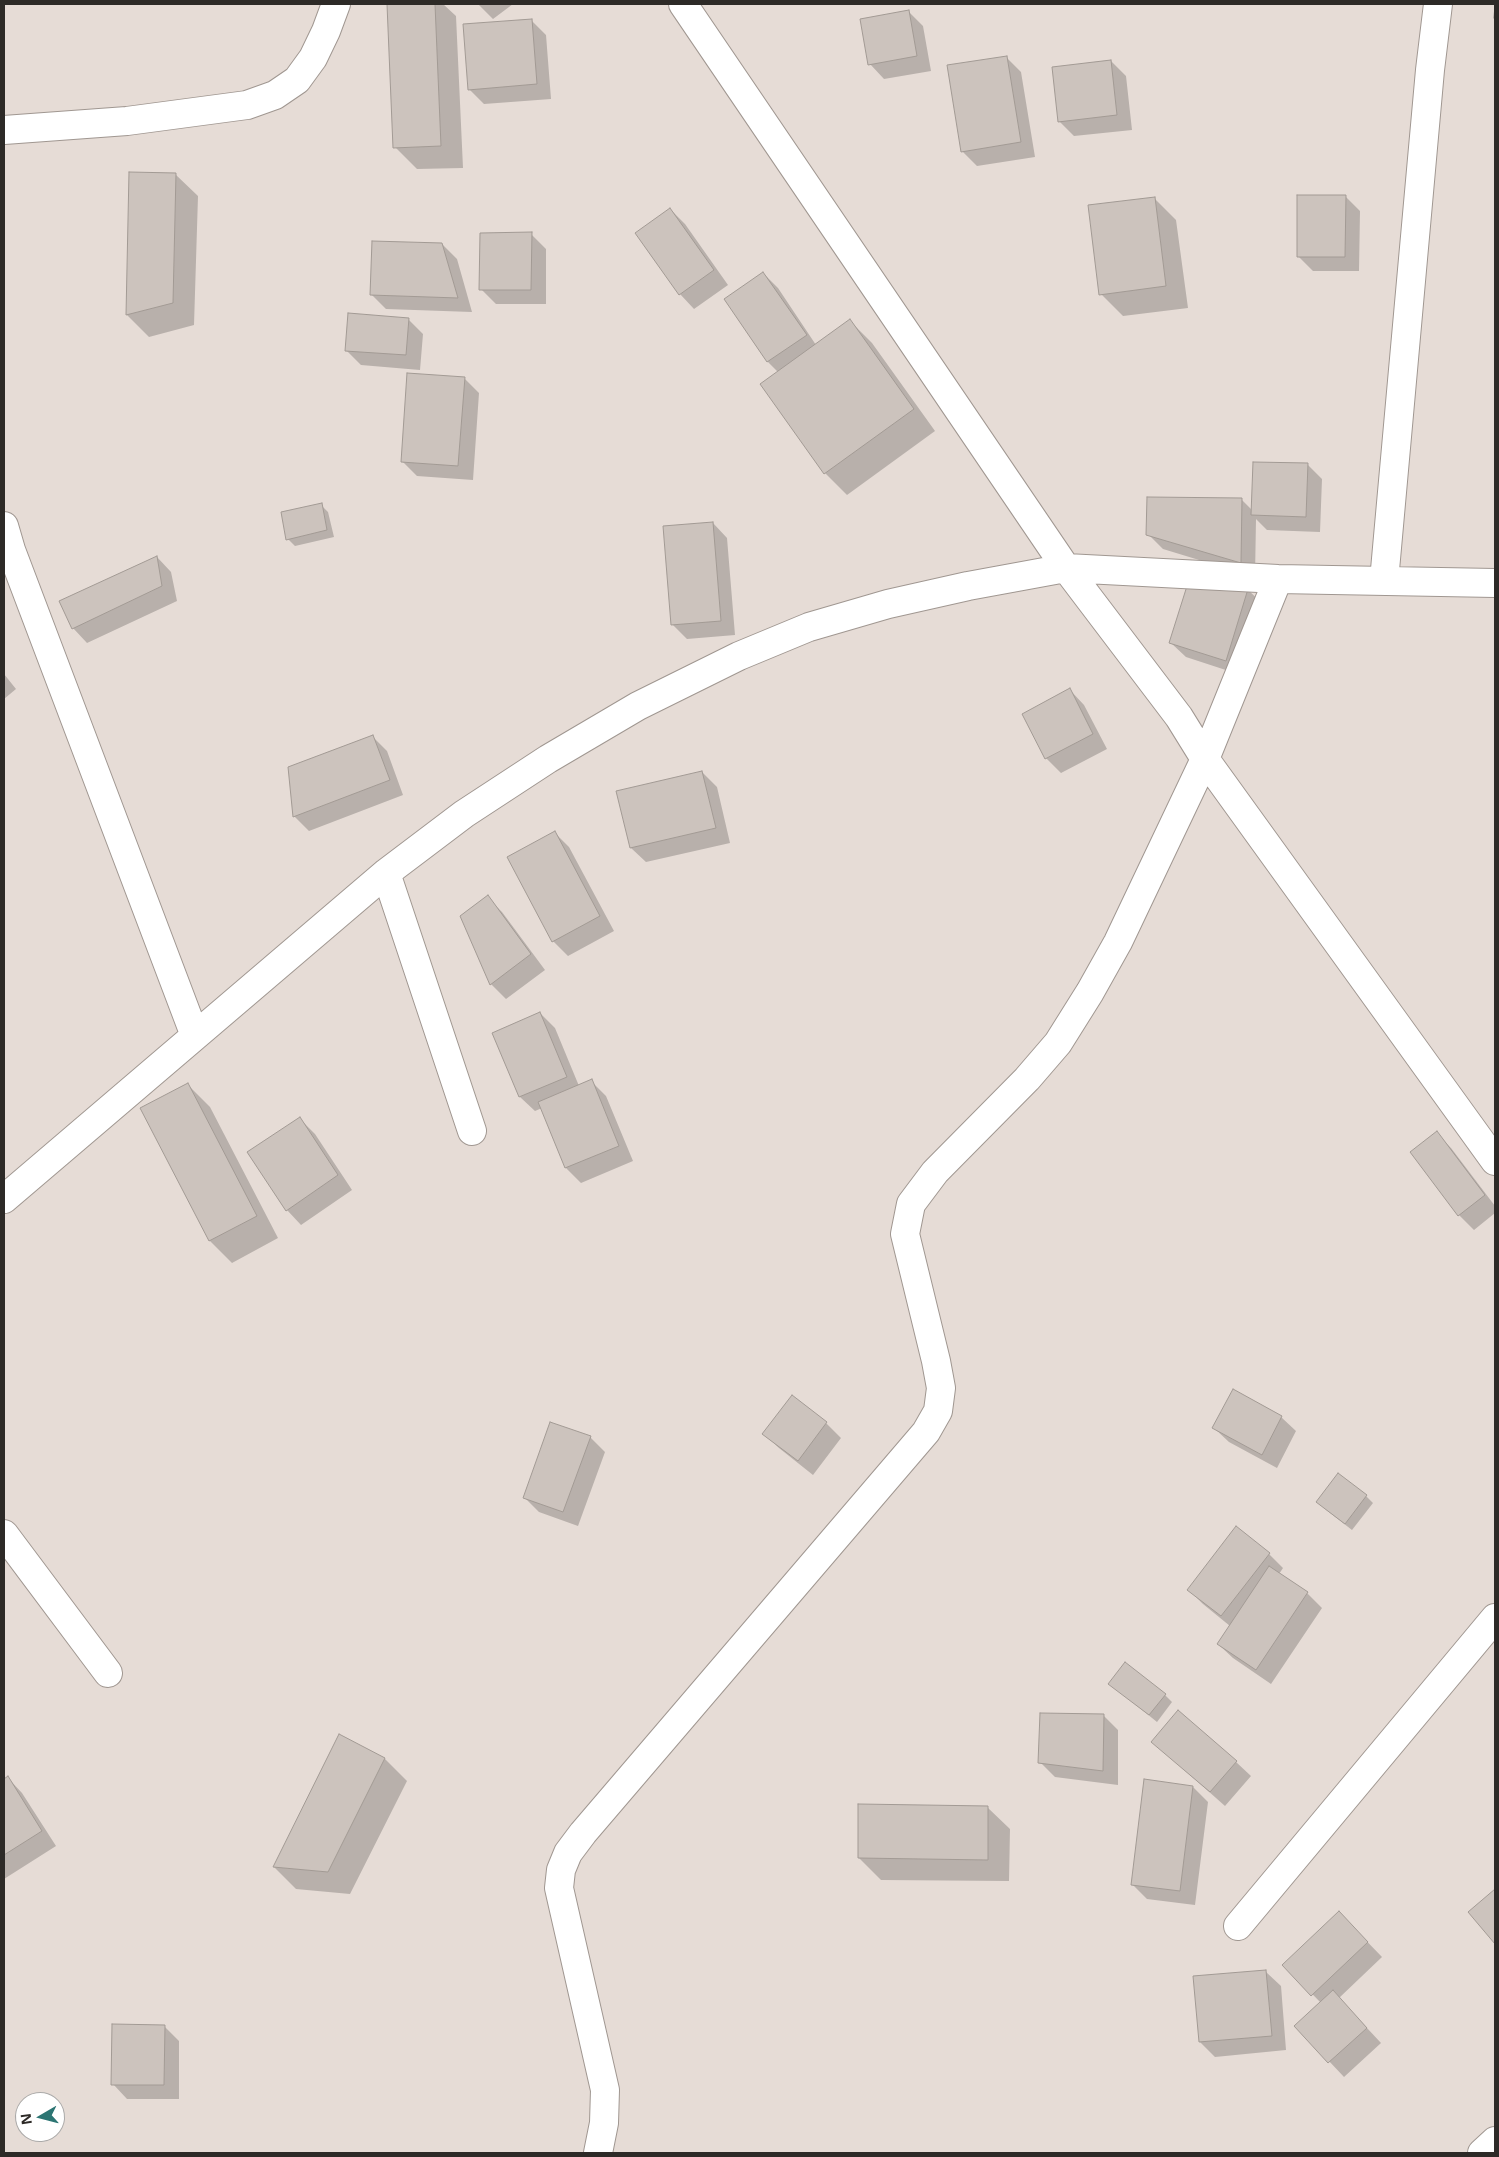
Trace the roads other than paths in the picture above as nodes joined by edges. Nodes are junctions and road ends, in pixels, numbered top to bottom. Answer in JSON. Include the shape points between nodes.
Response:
{"nodes":[{"id":1,"x":336,"y":4,"type":"edge"},
{"id":2,"x":683,"y":4,"type":"edge"},
{"id":3,"x":1438,"y":4,"type":"edge"},
{"id":4,"x":4,"y":130,"type":"edge"},
{"id":5,"x":4,"y":526,"type":"edge"},
{"id":6,"x":1066,"y":568,"type":"junction"},
{"id":7,"x":1278,"y":579,"type":"junction"},
{"id":8,"x":1384,"y":581,"type":"junction"},
{"id":9,"x":1495,"y":583,"type":"edge"},
{"id":10,"x":1206,"y":759,"type":"junction"},
{"id":11,"x":386,"y":873,"type":"junction"},
{"id":12,"x":195,"y":1036,"type":"junction"},
{"id":13,"x":472,"y":1131,"type":"dead end"},
{"id":14,"x":1495,"y":1161,"type":"edge"},
{"id":15,"x":4,"y":1199,"type":"edge"},
{"id":16,"x":4,"y":1534,"type":"edge"},
{"id":17,"x":1495,"y":1618,"type":"edge"},
{"id":18,"x":108,"y":1673,"type":"dead end"},
{"id":19,"x":1238,"y":1926,"type":"dead end"},
{"id":20,"x":1495,"y":2142,"type":"edge"},
{"id":21,"x":598,"y":2153,"type":"edge"},
{"id":22,"x":1482,"y":2153,"type":"edge"}],
"edges":[{"from":1,"to":4,"type":"street","via":[[313,58],[296,80],[275,95],[247,105],[164,116]]},
{"from":2,"to":6,"type":"street"},
{"from":3,"to":8,"type":"street"},
{"from":5,"to":12,"type":"street","via":[[10,550]]},
{"from":6,"to":7,"type":"street"},
{"from":6,"to":10,"type":"street","via":[[1179,717]]},
{"from":6,"to":11,"type":"street","via":[[888,604],[809,627],[738,656],[638,706],[548,758],[464,814]]},
{"from":7,"to":8,"type":"street"},
{"from":7,"to":10,"type":"street"},
{"from":8,"to":9,"type":"street"},
{"from":10,"to":14,"type":"street"},
{"from":10,"to":21,"type":"street","via":[[1118,942],[1058,1043],[1027,1080],[935,1172],[911,1204],[905,1234],[941,1388],[938,1411],[926,1432],[568,1853],[561,1870],[559,1888],[605,2090],[604,2123]]},
{"from":11,"to":12,"type":"street"},
{"from":11,"to":13,"type":"street"},
{"from":12,"to":15,"type":"street"},
{"from":16,"to":18,"type":"street"},
{"from":17,"to":19,"type":"street"},
{"from":20,"to":22,"type":"street"}]}
